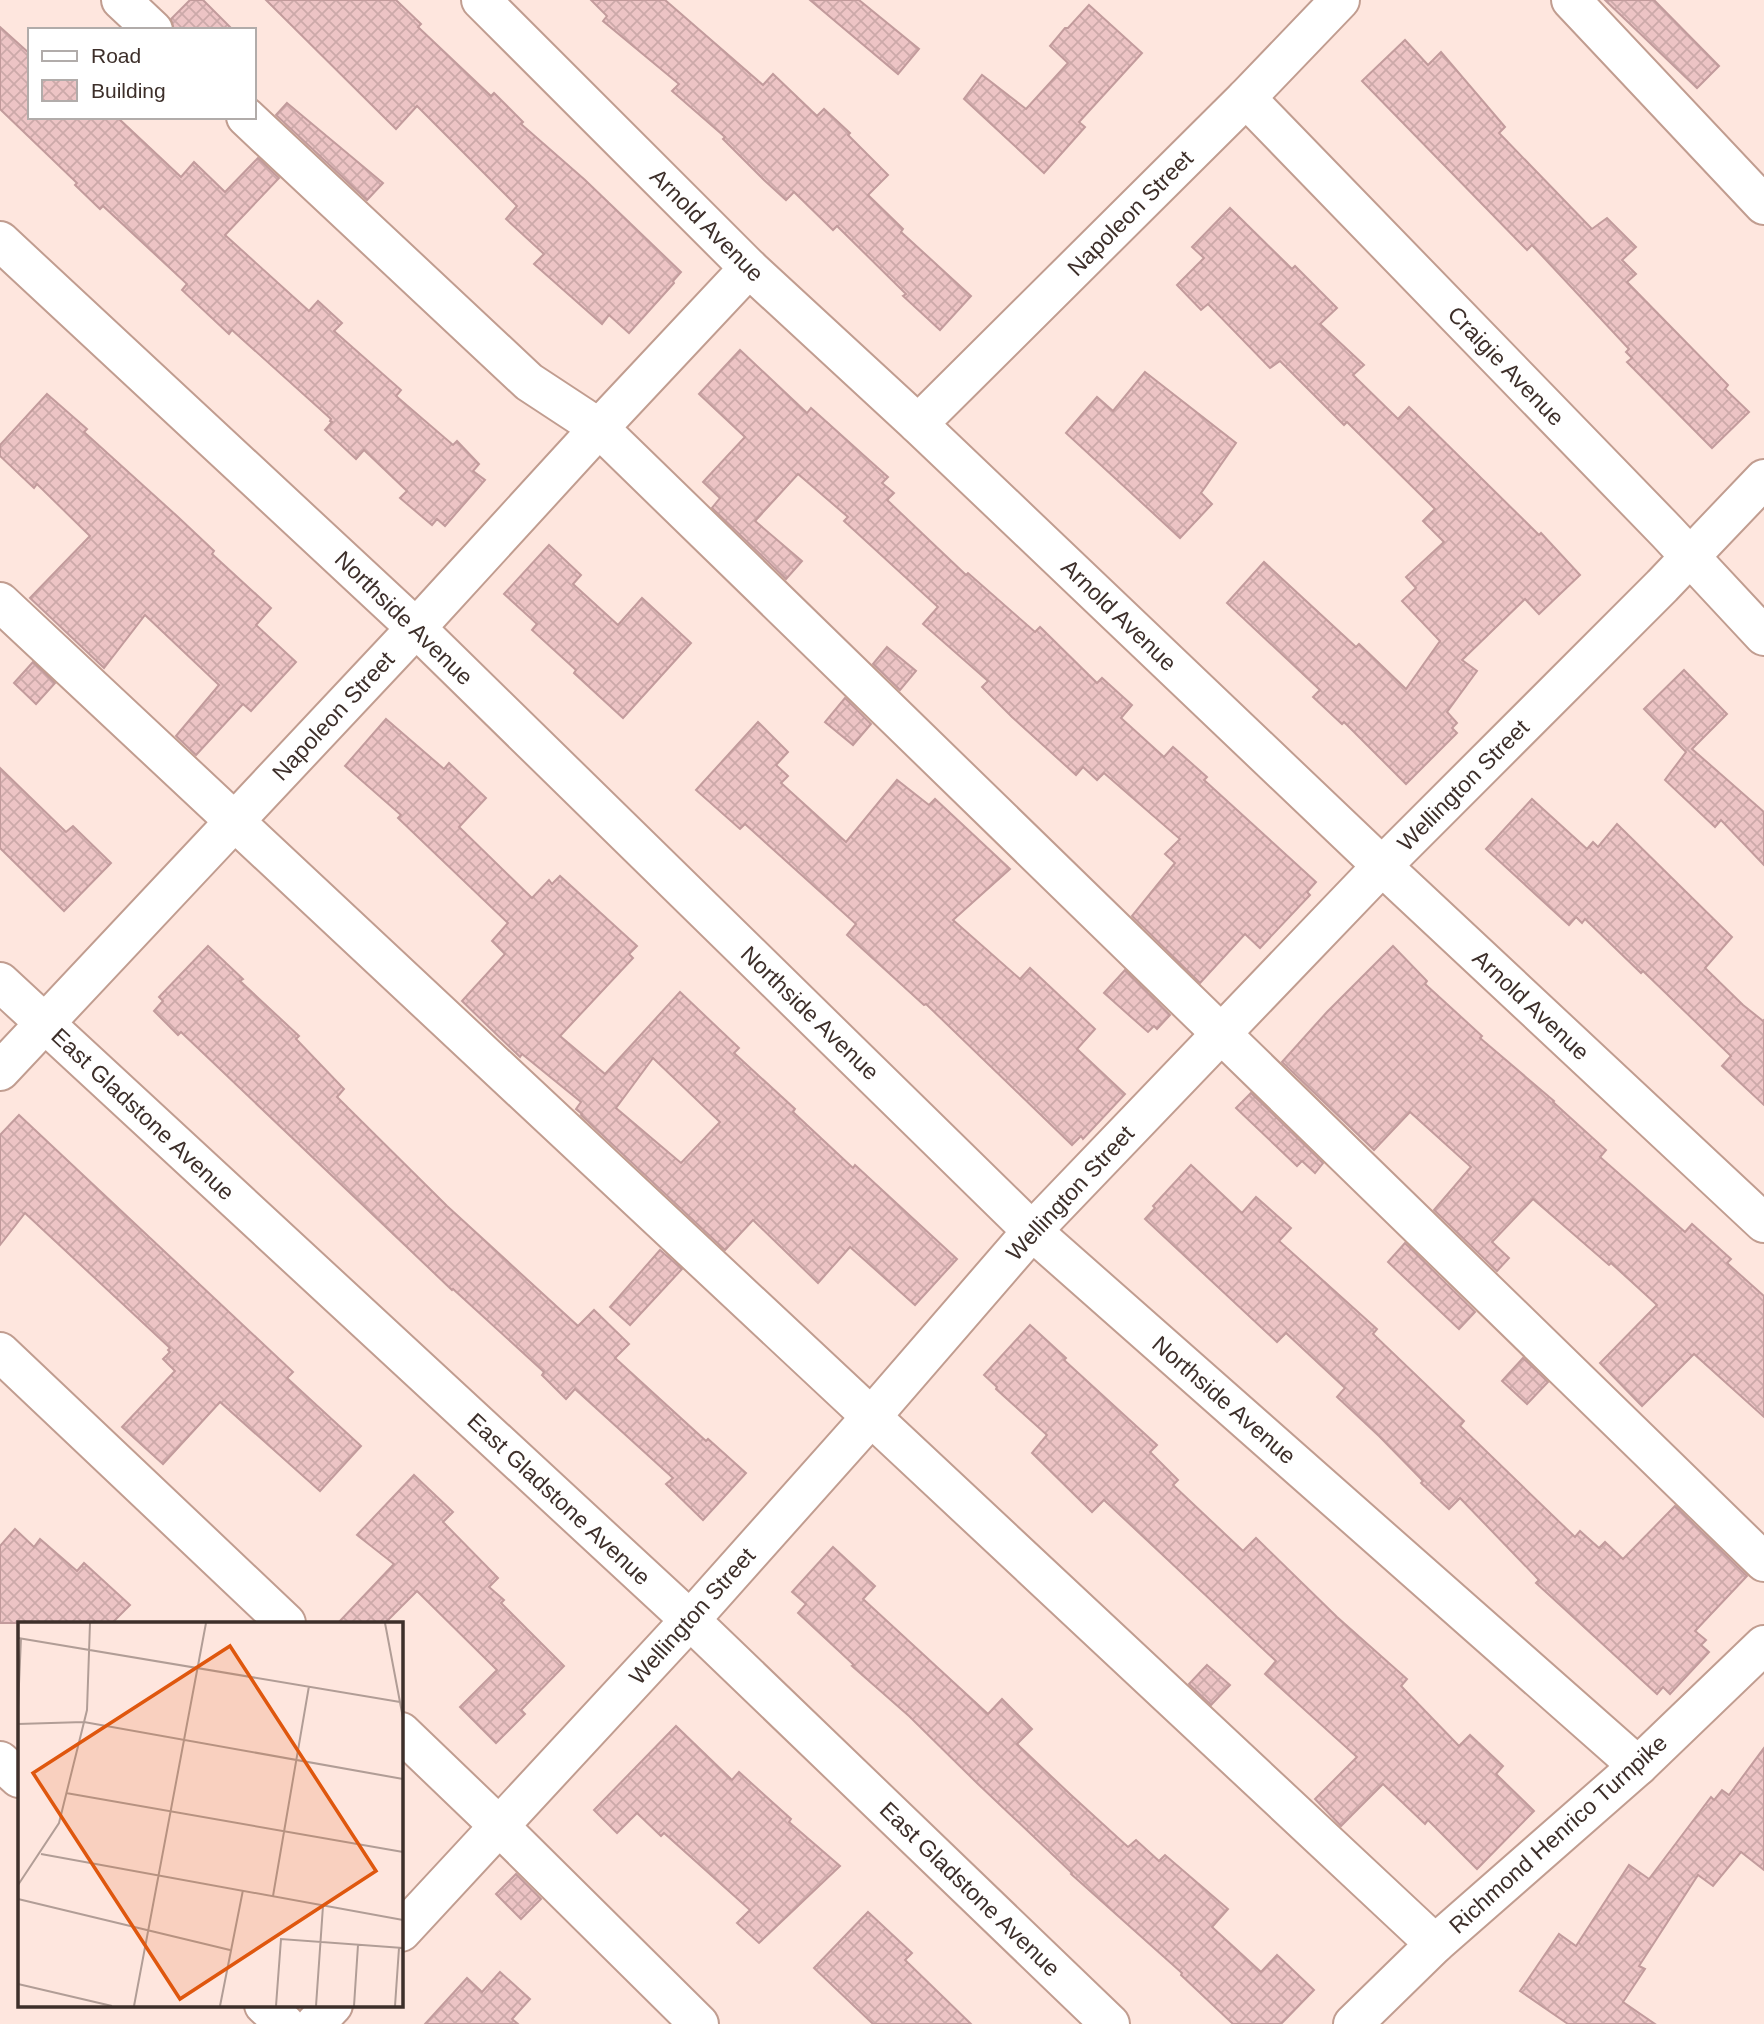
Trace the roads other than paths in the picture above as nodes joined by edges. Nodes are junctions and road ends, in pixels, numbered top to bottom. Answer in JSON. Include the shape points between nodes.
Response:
{"nodes":[{"id":1,"x":121,"y":0,"type":"edge"},
{"id":2,"x":481,"y":0,"type":"edge"},
{"id":3,"x":1340,"y":0,"type":"edge"},
{"id":4,"x":1571,"y":0,"type":"edge"},
{"id":5,"x":151,"y":28,"type":"edge"},
{"id":6,"x":1246,"y":99,"type":"junction"},
{"id":7,"x":248,"y":119,"type":"edge"},
{"id":8,"x":1764,"y":205,"type":"edge"},
{"id":9,"x":0,"y":241,"type":"edge"},
{"id":10,"x":749,"y":268,"type":"junction"},
{"id":11,"x":918,"y":424,"type":"junction"},
{"id":12,"x":599,"y":428,"type":"junction"},
{"id":13,"x":1764,"y":478,"type":"edge"},
{"id":14,"x":1690,"y":557,"type":"junction"},
{"id":15,"x":0,"y":602,"type":"edge"},
{"id":16,"x":416,"y":628,"type":"junction"},
{"id":17,"x":1764,"y":636,"type":"edge"},
{"id":18,"x":235,"y":820,"type":"junction"},
{"id":19,"x":1382,"y":866,"type":"junction"},
{"id":20,"x":0,"y":982,"type":"edge"},
{"id":21,"x":44,"y":1023,"type":"junction"},
{"id":22,"x":1220,"y":1035,"type":"junction"},
{"id":23,"x":0,"y":1071,"type":"edge"},
{"id":24,"x":1764,"y":1223,"type":"edge"},
{"id":25,"x":1032,"y":1231,"type":"junction"},
{"id":26,"x":0,"y":1352,"type":"edge"},
{"id":27,"x":871,"y":1417,"type":"junction"},
{"id":28,"x":1764,"y":1562,"type":"edge"},
{"id":29,"x":690,"y":1620,"type":"junction"},
{"id":30,"x":285,"y":1622,"type":"edge"},
{"id":31,"x":1764,"y":1645,"type":"edge"},
{"id":32,"x":402,"y":1733,"type":"edge"},
{"id":33,"x":0,"y":1760,"type":"edge"},
{"id":34,"x":1638,"y":1766,"type":"junction"},
{"id":35,"x":18,"y":1777,"type":"edge"},
{"id":36,"x":499,"y":1826,"type":"junction"},
{"id":37,"x":402,"y":1931,"type":"edge"},
{"id":38,"x":1435,"y":1944,"type":"junction"},
{"id":39,"x":266,"y":2007,"type":"edge"},
{"id":40,"x":331,"y":2007,"type":"edge"},
{"id":41,"x":285,"y":2024,"type":"edge"},
{"id":42,"x":315,"y":2024,"type":"edge"},
{"id":43,"x":699,"y":2024,"type":"edge"},
{"id":44,"x":1110,"y":2024,"type":"edge"},
{"id":45,"x":1353,"y":2024,"type":"edge"}],
"edges":[{"from":1,"to":5,"type":"street"},
{"from":2,"to":10,"type":"street","name":"Arnold Avenue"},
{"from":3,"to":6,"type":"street","name":"Napoleon Street"},
{"from":4,"to":8,"type":"street"},
{"from":6,"to":11,"type":"street","name":"Napoleon Street"},
{"from":6,"to":14,"type":"street","name":"Craigie Avenue"},
{"from":7,"to":12,"type":"street","via":[[529,382]]},
{"from":9,"to":16,"type":"street","name":"Northside Avenue"},
{"from":10,"to":11,"type":"street","name":"Arnold Avenue"},
{"from":10,"to":12,"type":"street","name":"Napoleon Street"},
{"from":11,"to":19,"type":"street","name":"Arnold Avenue"},
{"from":12,"to":16,"type":"street","name":"Napoleon Street"},
{"from":12,"to":22,"type":"street"},
{"from":13,"to":14,"type":"street","name":"Wellington Street"},
{"from":14,"to":17,"type":"street","name":"Craigie Avenue"},
{"from":14,"to":19,"type":"street","name":"Wellington Street"},
{"from":15,"to":18,"type":"street"},
{"from":16,"to":18,"type":"street","name":"Napoleon Street"},
{"from":16,"to":25,"type":"street","name":"Northside Avenue"},
{"from":18,"to":21,"type":"street","name":"Napoleon Street"},
{"from":18,"to":27,"type":"street"},
{"from":19,"to":22,"type":"street","name":"Wellington Street"},
{"from":19,"to":24,"type":"street","name":"Arnold Avenue"},
{"from":20,"to":21,"type":"street","name":"East Gladstone Avenue"},
{"from":21,"to":23,"type":"street","name":"Napoleon Street"},
{"from":21,"to":29,"type":"street","name":"East Gladstone Avenue"},
{"from":22,"to":25,"type":"street","name":"Wellington Street"},
{"from":22,"to":28,"type":"street"},
{"from":25,"to":27,"type":"street","name":"Wellington Street"},
{"from":25,"to":34,"type":"street","name":"Northside Avenue"},
{"from":26,"to":30,"type":"street"},
{"from":27,"to":29,"type":"street","name":"Wellington Street"},
{"from":27,"to":38,"type":"street"},
{"from":29,"to":36,"type":"street","name":"Wellington Street"},
{"from":29,"to":44,"type":"street","name":"East Gladstone Avenue"},
{"from":31,"to":34,"type":"street","name":"Richmond Henrico Turnpike"},
{"from":32,"to":36,"type":"street"},
{"from":33,"to":35,"type":"street"},
{"from":34,"to":38,"type":"street","name":"Richmond Henrico Turnpike"},
{"from":36,"to":37,"type":"street","name":"Wellington Street"},
{"from":36,"to":43,"type":"street"},
{"from":38,"to":45,"type":"street","name":"Richmond Henrico Turnpike"},
{"from":39,"to":41,"type":"street"},
{"from":40,"to":42,"type":"street"}]}
